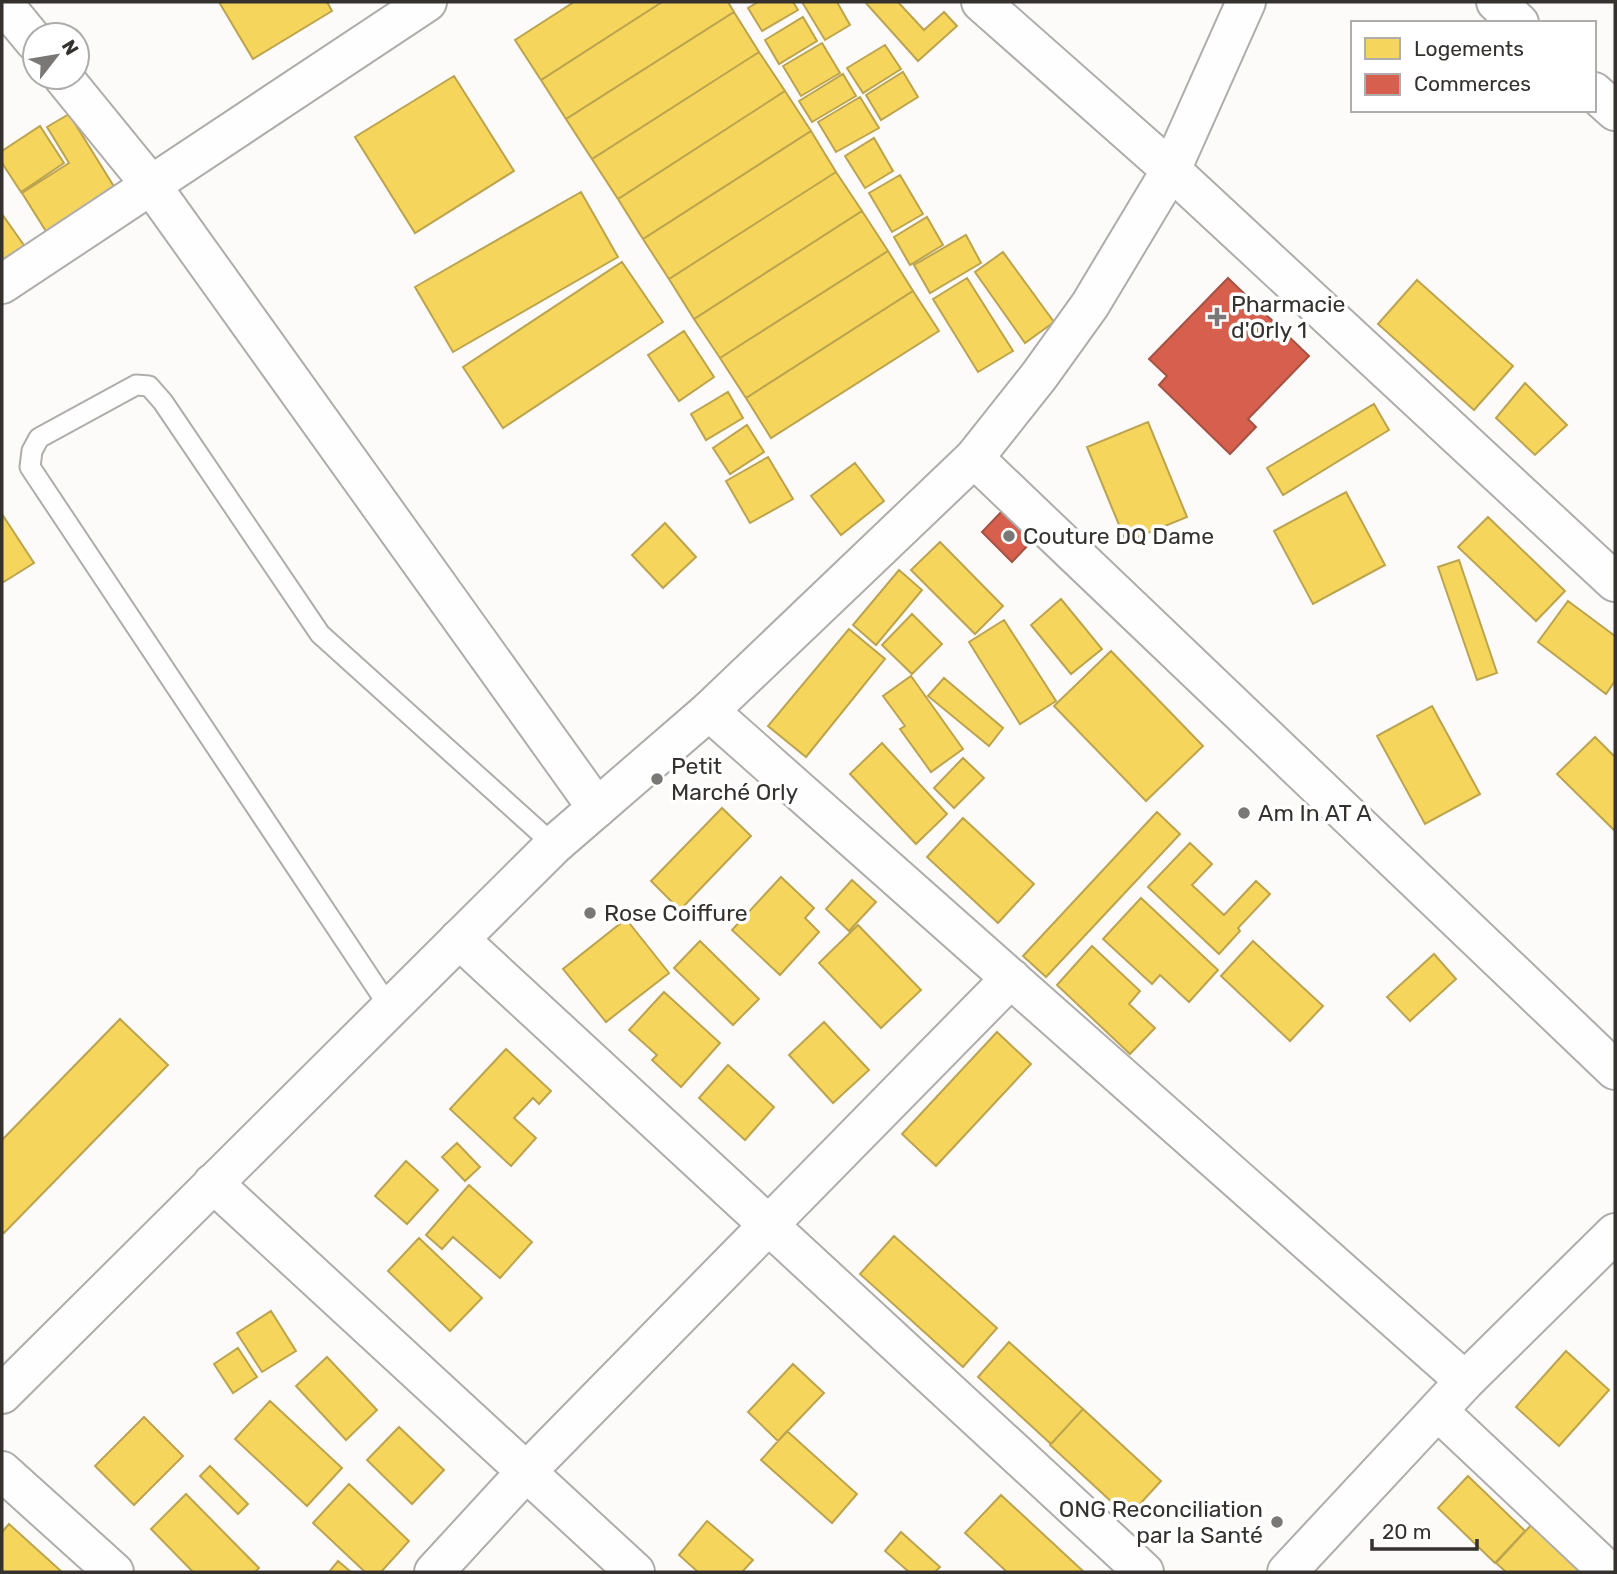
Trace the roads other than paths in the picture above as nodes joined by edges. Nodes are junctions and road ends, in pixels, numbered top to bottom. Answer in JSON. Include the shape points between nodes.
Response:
{"nodes":[{"id":1,"x":2,"y":2,"type":"edge"},
{"id":2,"x":427,"y":2,"type":"edge"},
{"id":3,"x":981,"y":2,"type":"edge"},
{"id":4,"x":1245,"y":2,"type":"edge"},
{"id":5,"x":1496,"y":2,"type":"edge"},
{"id":6,"x":1517,"y":21,"type":"edge"},
{"id":7,"x":21,"y":25,"type":"edge"},
{"id":8,"x":74,"y":91,"type":"edge"},
{"id":9,"x":1596,"y":94,"type":"edge"},
{"id":10,"x":1615,"y":111,"type":"edge"},
{"id":11,"x":1171,"y":170,"type":"junction"},
{"id":12,"x":151,"y":185,"type":"junction"},
{"id":13,"x":2,"y":284,"type":"edge"},
{"id":14,"x":974,"y":458,"type":"junction"},
{"id":15,"x":1615,"y":582,"type":"edge"},
{"id":16,"x":709,"y":711,"type":"junction"},
{"id":17,"x":597,"y":808,"type":"junction"},
{"id":18,"x":554,"y":845,"type":"junction"},
{"id":19,"x":459,"y":939,"type":"junction"},
{"id":20,"x":1011,"y":978,"type":"junction"},
{"id":21,"x":390,"y":1008,"type":"junction"},
{"id":22,"x":1615,"y":1070,"type":"edge"},
{"id":23,"x":213,"y":1183,"type":"junction"},
{"id":24,"x":768,"y":1225,"type":"junction"},
{"id":25,"x":1615,"y":1233,"type":"edge"},
{"id":26,"x":1465,"y":1381,"type":"junction"},
{"id":27,"x":2,"y":1394,"type":"edge"},
{"id":28,"x":1438,"y":1410,"type":"junction"},
{"id":29,"x":2,"y":1471,"type":"edge"},
{"id":30,"x":526,"y":1472,"type":"junction"},
{"id":31,"x":114,"y":1572,"type":"edge"},
{"id":32,"x":434,"y":1572,"type":"edge"},
{"id":33,"x":635,"y":1572,"type":"edge"},
{"id":34,"x":1144,"y":1572,"type":"edge"},
{"id":35,"x":1287,"y":1572,"type":"edge"},
{"id":36,"x":1609,"y":1572,"type":"edge"}],
"edges":[{"from":1,"to":7,"type":"street"},
{"from":2,"to":12,"type":"street"},
{"from":3,"to":11,"type":"street"},
{"from":4,"to":11,"type":"street"},
{"from":5,"to":6,"type":"street"},
{"from":8,"to":12,"type":"street"},
{"from":9,"to":10,"type":"street"},
{"from":11,"to":14,"type":"street","via":[[1090,305]]},
{"from":11,"to":15,"type":"street"},
{"from":12,"to":13,"type":"street"},
{"from":12,"to":17,"type":"street"},
{"from":14,"to":16,"type":"street"},
{"from":14,"to":22,"type":"street"},
{"from":16,"to":17,"type":"street"},
{"from":16,"to":20,"type":"street"},
{"from":17,"to":18,"type":"street"},
{"from":18,"to":19,"type":"street"},
{"from":18,"to":21,"type":"lane","via":[[320,634],[149,386],[136,385],[39,438],[30,467]]},
{"from":19,"to":21,"type":"street"},
{"from":19,"to":24,"type":"street"},
{"from":20,"to":24,"type":"street"},
{"from":20,"to":26,"type":"street"},
{"from":21,"to":23,"type":"street"},
{"from":23,"to":27,"type":"street"},
{"from":23,"to":30,"type":"street"},
{"from":24,"to":30,"type":"street"},
{"from":24,"to":34,"type":"street"},
{"from":25,"to":26,"type":"street"},
{"from":26,"to":28,"type":"street"},
{"from":28,"to":35,"type":"street"},
{"from":28,"to":36,"type":"street"},
{"from":29,"to":31,"type":"street"},
{"from":30,"to":32,"type":"street"},
{"from":30,"to":33,"type":"street"}]}
